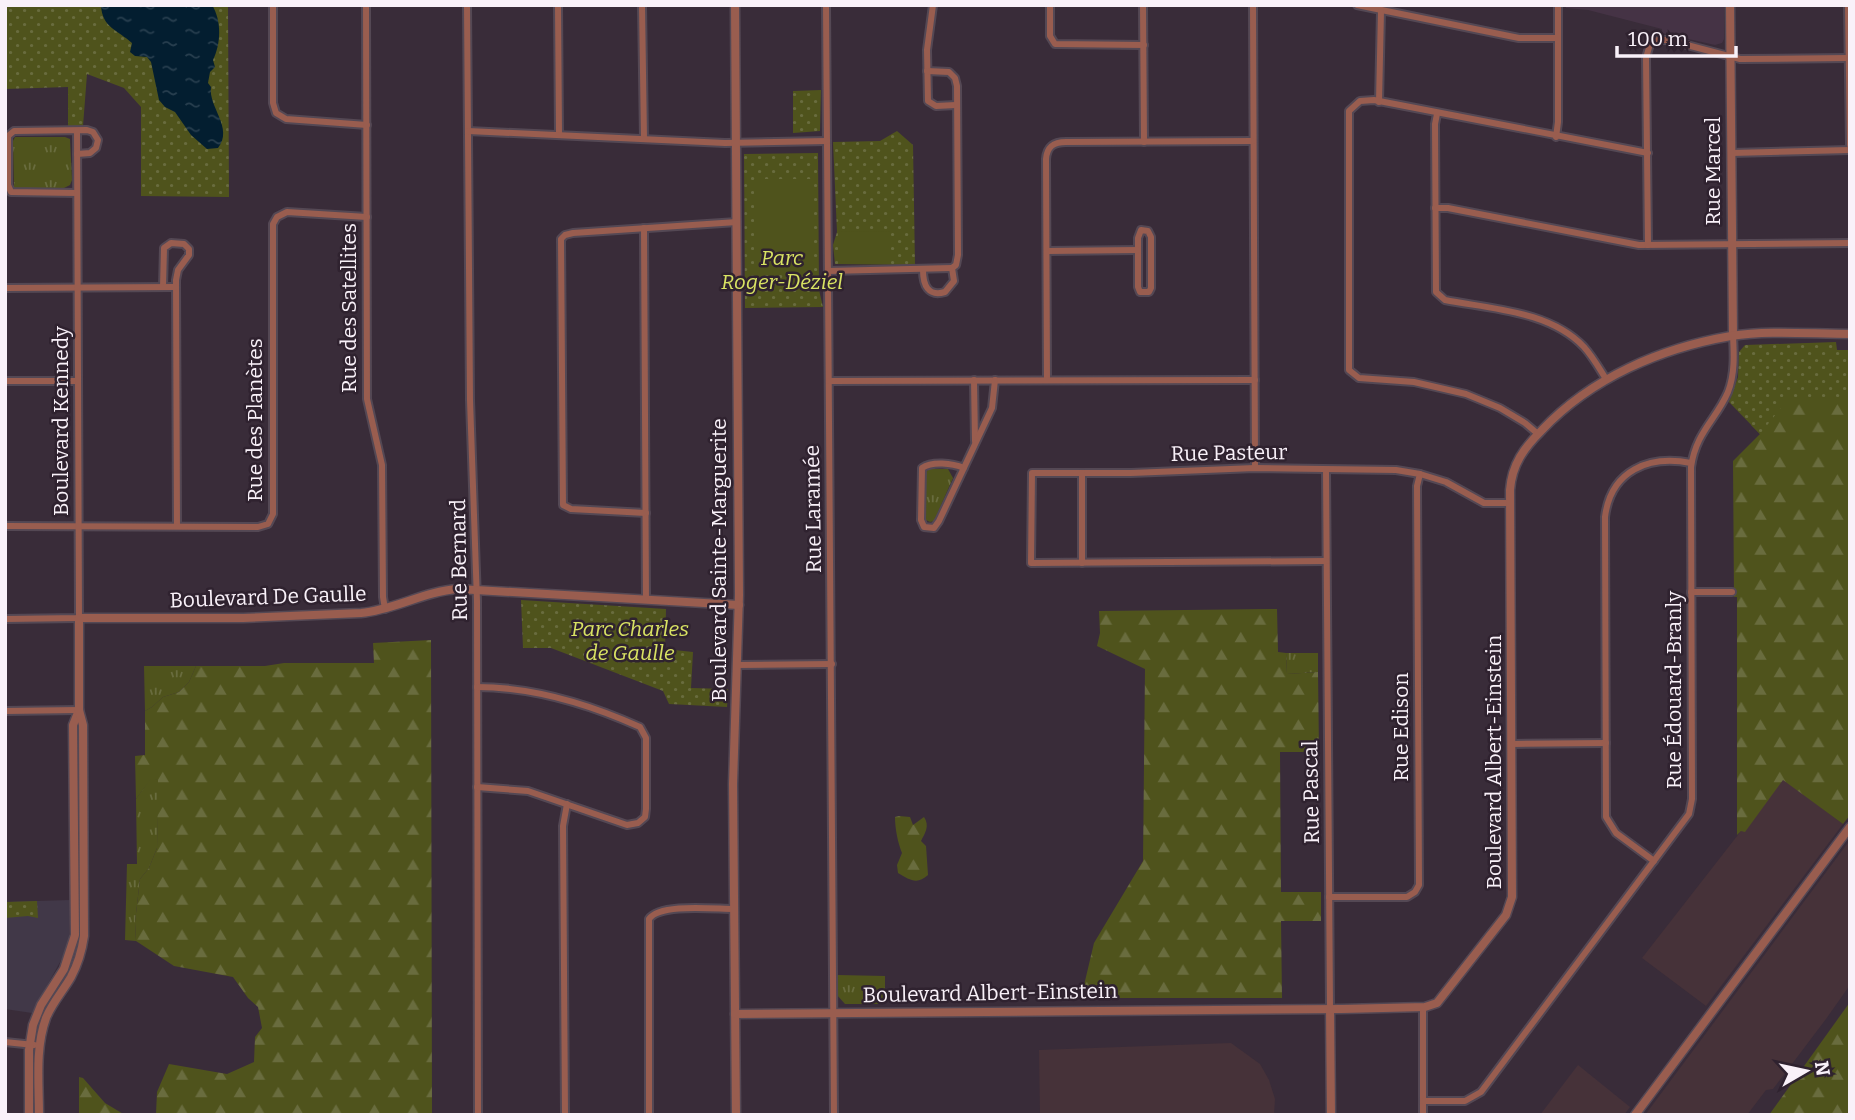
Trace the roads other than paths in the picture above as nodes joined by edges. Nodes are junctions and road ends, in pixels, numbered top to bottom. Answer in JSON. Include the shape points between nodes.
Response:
{"nodes":[{"id":1,"x":273,"y":5,"type":"edge"},
{"id":2,"x":366,"y":5,"type":"edge"},
{"id":3,"x":467,"y":5,"type":"edge"},
{"id":4,"x":558,"y":5,"type":"edge"},
{"id":5,"x":642,"y":5,"type":"edge"},
{"id":6,"x":735,"y":5,"type":"edge"},
{"id":7,"x":825,"y":5,"type":"edge"},
{"id":8,"x":933,"y":5,"type":"edge"},
{"id":9,"x":1050,"y":5,"type":"edge"},
{"id":10,"x":1143,"y":5,"type":"edge"},
{"id":11,"x":1253,"y":5,"type":"edge"},
{"id":12,"x":1357,"y":5,"type":"edge"},
{"id":13,"x":1558,"y":5,"type":"edge"},
{"id":14,"x":1730,"y":5,"type":"edge"},
{"id":15,"x":1848,"y":5,"type":"edge"},
{"id":16,"x":1381,"y":11,"type":"junction"},
{"id":17,"x":1558,"y":38,"type":"junction"},
{"id":18,"x":1144,"y":45,"type":"junction"},
{"id":19,"x":1730,"y":56,"type":"junction"},
{"id":20,"x":1849,"y":58,"type":"edge"},
{"id":21,"x":927,"y":71,"type":"junction"},
{"id":22,"x":1379,"y":102,"type":"junction"},
{"id":23,"x":956,"y":105,"type":"junction"},
{"id":24,"x":1437,"y":114,"type":"junction"},
{"id":25,"x":366,"y":125,"type":"junction"},
{"id":26,"x":77,"y":131,"type":"junction"},
{"id":27,"x":468,"y":131,"type":"junction"},
{"id":28,"x":559,"y":134,"type":"junction"},
{"id":29,"x":1556,"y":136,"type":"junction"},
{"id":30,"x":644,"y":139,"type":"junction"},
{"id":31,"x":827,"y":141,"type":"junction"},
{"id":32,"x":1253,"y":141,"type":"junction"},
{"id":33,"x":736,"y":142,"type":"junction"},
{"id":34,"x":1144,"y":142,"type":"junction"},
{"id":35,"x":1850,"y":145,"type":"edge"},
{"id":36,"x":1850,"y":150,"type":"edge"},
{"id":37,"x":1648,"y":153,"type":"junction"},
{"id":38,"x":1731,"y":153,"type":"junction"},
{"id":39,"x":77,"y":154,"type":"junction"},
{"id":40,"x":77,"y":193,"type":"junction"},
{"id":41,"x":1434,"y":208,"type":"junction"},
{"id":42,"x":367,"y":217,"type":"junction"},
{"id":43,"x":737,"y":222,"type":"junction"},
{"id":44,"x":644,"y":228,"type":"junction"},
{"id":45,"x":1850,"y":243,"type":"edge"},
{"id":46,"x":1731,"y":244,"type":"junction"},
{"id":47,"x":1648,"y":245,"type":"junction"},
{"id":48,"x":1138,"y":250,"type":"junction"},
{"id":49,"x":1047,"y":251,"type":"junction"},
{"id":50,"x":952,"y":268,"type":"junction"},
{"id":51,"x":923,"y":270,"type":"junction"},
{"id":52,"x":828,"y":271,"type":"junction"},
{"id":53,"x":163,"y":287,"type":"junction"},
{"id":54,"x":176,"y":287,"type":"junction"},
{"id":55,"x":5,"y":288,"type":"edge"},
{"id":56,"x":77,"y":289,"type":"junction"},
{"id":57,"x":1850,"y":334,"type":"edge"},
{"id":58,"x":1733,"y":336,"type":"junction"},
{"id":59,"x":1606,"y":379,"type":"junction"},
{"id":60,"x":974,"y":380,"type":"junction"},
{"id":61,"x":995,"y":380,"type":"junction"},
{"id":62,"x":1047,"y":380,"type":"junction"},
{"id":63,"x":1255,"y":380,"type":"junction"},
{"id":64,"x":78,"y":381,"type":"junction"},
{"id":65,"x":5,"y":382,"type":"edge"},
{"id":66,"x":829,"y":382,"type":"junction"},
{"id":67,"x":1538,"y":434,"type":"junction"},
{"id":68,"x":975,"y":443,"type":"junction"},
{"id":69,"x":1692,"y":463,"type":"junction"},
{"id":70,"x":964,"y":468,"type":"junction"},
{"id":71,"x":1255,"y":468,"type":"junction"},
{"id":72,"x":1326,"y":470,"type":"junction"},
{"id":73,"x":1082,"y":473,"type":"junction"},
{"id":74,"x":1420,"y":474,"type":"junction"},
{"id":75,"x":1510,"y":503,"type":"junction"},
{"id":76,"x":646,"y":513,"type":"junction"},
{"id":77,"x":5,"y":526,"type":"edge"},
{"id":78,"x":79,"y":526,"type":"junction"},
{"id":79,"x":177,"y":526,"type":"junction"},
{"id":80,"x":1326,"y":561,"type":"junction"},
{"id":81,"x":1082,"y":563,"type":"junction"},
{"id":82,"x":477,"y":590,"type":"junction"},
{"id":83,"x":1691,"y":592,"type":"junction"},
{"id":84,"x":1732,"y":592,"type":"dead end"},
{"id":85,"x":646,"y":600,"type":"junction"},
{"id":86,"x":739,"y":605,"type":"junction"},
{"id":87,"x":385,"y":609,"type":"junction"},
{"id":88,"x":79,"y":618,"type":"junction"},
{"id":89,"x":5,"y":619,"type":"edge"},
{"id":90,"x":832,"y":664,"type":"junction"},
{"id":91,"x":737,"y":665,"type":"junction"},
{"id":92,"x":477,"y":688,"type":"junction"},
{"id":93,"x":79,"y":710,"type":"junction"},
{"id":94,"x":5,"y":711,"type":"edge"},
{"id":95,"x":1606,"y":743,"type":"junction"},
{"id":96,"x":1512,"y":744,"type":"junction"},
{"id":97,"x":477,"y":787,"type":"junction"},
{"id":98,"x":567,"y":804,"type":"junction"},
{"id":99,"x":1850,"y":827,"type":"edge"},
{"id":100,"x":1654,"y":861,"type":"junction"},
{"id":101,"x":1329,"y":897,"type":"junction"},
{"id":102,"x":734,"y":909,"type":"junction"},
{"id":103,"x":1423,"y":1007,"type":"junction"},
{"id":104,"x":1330,"y":1008,"type":"junction"},
{"id":105,"x":832,"y":1013,"type":"junction"},
{"id":106,"x":735,"y":1014,"type":"junction"},
{"id":107,"x":5,"y":1042,"type":"edge"},
{"id":108,"x":29,"y":1045,"type":"junction"},
{"id":109,"x":40,"y":1045,"type":"junction"},
{"id":110,"x":1423,"y":1101,"type":"junction"},
{"id":111,"x":29,"y":1115,"type":"edge"},
{"id":112,"x":39,"y":1115,"type":"edge"},
{"id":113,"x":478,"y":1115,"type":"edge"},
{"id":114,"x":565,"y":1115,"type":"edge"},
{"id":115,"x":649,"y":1115,"type":"edge"},
{"id":116,"x":736,"y":1115,"type":"edge"},
{"id":117,"x":834,"y":1115,"type":"edge"},
{"id":118,"x":1331,"y":1115,"type":"edge"},
{"id":119,"x":1423,"y":1115,"type":"edge"},
{"id":120,"x":1635,"y":1115,"type":"edge"}],
"edges":[{"from":1,"to":25,"type":"street","via":[[272,103],[276,113],[286,119]]},
{"from":2,"to":25,"type":"street","name":"Rue des Satellites"},
{"from":3,"to":27,"type":"street","name":"Rue Bernard"},
{"from":4,"to":28,"type":"street"},
{"from":5,"to":30,"type":"street"},
{"from":6,"to":33,"type":"street","name":"Boulevard Sainte-Marguerite"},
{"from":7,"to":31,"type":"street","name":"Rue Laramée"},
{"from":8,"to":21,"type":"street"},
{"from":9,"to":18,"type":"street","via":[[1050,36],[1055,44]]},
{"from":10,"to":18,"type":"street"},
{"from":11,"to":32,"type":"street"},
{"from":12,"to":16,"type":"street"},
{"from":13,"to":17,"type":"street"},
{"from":14,"to":19,"type":"street","name":"Rue Marcel"},
{"from":15,"to":20,"type":"street"},
{"from":16,"to":17,"type":"street","via":[[1517,37]]},
{"from":16,"to":22,"type":"street"},
{"from":17,"to":29,"type":"street"},
{"from":18,"to":34,"type":"street"},
{"from":19,"to":20,"type":"street"},
{"from":19,"to":37,"type":"street","via":[[1668,40],[1650,44],[1646,58]]},
{"from":19,"to":38,"type":"street","name":"Rue Marcel"},
{"from":20,"to":35,"type":"street"},
{"from":21,"to":23,"type":"street","via":[[953,75]]},
{"from":21,"to":23,"type":"street","via":[[930,103]]},
{"from":22,"to":24,"type":"street"},
{"from":22,"to":67,"type":"street","via":[[1360,101],[1348,114],[1349,370],[1362,379],[1414,382],[1466,394],[1500,408]]},
{"from":23,"to":50,"type":"street","via":[[958,255]]},
{"from":24,"to":29,"type":"street"},
{"from":24,"to":41,"type":"street"},
{"from":25,"to":42,"type":"street","name":"Rue des Satellites"},
{"from":26,"to":39,"type":"street","name":"Boulevard Kennedy"},
{"from":26,"to":39,"type":"street","via":[[93,132],[98,144],[90,153]]},
{"from":26,"to":40,"type":"street","via":[[14,131],[7,139],[11,192]]},
{"from":27,"to":28,"type":"street"},
{"from":27,"to":82,"type":"street","name":"Rue Bernard"},
{"from":28,"to":30,"type":"street"},
{"from":29,"to":37,"type":"street"},
{"from":30,"to":33,"type":"street"},
{"from":31,"to":33,"type":"street"},
{"from":31,"to":52,"type":"street","name":"Rue Laramée"},
{"from":32,"to":34,"type":"street"},
{"from":32,"to":63,"type":"street"},
{"from":33,"to":43,"type":"street","name":"Boulevard Sainte-Marguerite"},
{"from":34,"to":49,"type":"street","via":[[1061,142],[1051,146],[1046,159]]},
{"from":36,"to":38,"type":"street"},
{"from":37,"to":47,"type":"street"},
{"from":38,"to":46,"type":"street","name":"Rue Marcel"},
{"from":39,"to":40,"type":"street","name":"Boulevard Kennedy"},
{"from":40,"to":56,"type":"street","name":"Boulevard Kennedy"},
{"from":41,"to":47,"type":"street"},
{"from":41,"to":59,"type":"street","via":[[1434,286],[1440,298],[1555,326],[1585,348]]},
{"from":42,"to":79,"type":"street","name":"Rue des Planètes","via":[[287,212],[274,224],[270,522],[262,527]]},
{"from":42,"to":87,"type":"street","name":"Rue des Satellites","via":[[367,404],[381,459]]},
{"from":43,"to":44,"type":"street"},
{"from":43,"to":86,"type":"street","name":"Boulevard Sainte-Marguerite"},
{"from":44,"to":76,"type":"street"},
{"from":44,"to":76,"type":"street","via":[[562,237],[561,259],[563,505]]},
{"from":45,"to":46,"type":"street"},
{"from":46,"to":47,"type":"street"},
{"from":46,"to":58,"type":"street","name":"Rue Marcel"},
{"from":48,"to":48,"type":"street","via":[[1139,233],[1148,231],[1151,285],[1147,293],[1138,289]]},
{"from":48,"to":49,"type":"street"},
{"from":49,"to":62,"type":"street"},
{"from":50,"to":51,"type":"street"},
{"from":50,"to":51,"type":"street","via":[[954,281],[941,294],[925,286]]},
{"from":51,"to":52,"type":"street"},
{"from":52,"to":66,"type":"street","name":"Rue Laramée"},
{"from":53,"to":54,"type":"street"},
{"from":53,"to":54,"type":"street","via":[[164,248],[176,243],[187,246],[190,253],[177,272]]},
{"from":53,"to":56,"type":"street"},
{"from":54,"to":79,"type":"street"},
{"from":55,"to":56,"type":"street"},
{"from":56,"to":64,"type":"street","name":"Boulevard Kennedy"},
{"from":57,"to":58,"type":"street","name":"Boulevard Albert-Einstein"},
{"from":58,"to":59,"type":"street","name":"Boulevard Albert-Einstein","via":[[1662,354]]},
{"from":58,"to":69,"type":"street","name":"Rue Édouard-Branly","via":[[1730,386],[1703,431]]},
{"from":59,"to":67,"type":"street","name":"Boulevard Albert-Einstein","via":[[1564,408]]},
{"from":60,"to":61,"type":"street"},
{"from":60,"to":66,"type":"street"},
{"from":60,"to":68,"type":"street"},
{"from":61,"to":62,"type":"street"},
{"from":61,"to":68,"type":"street","via":[[993,403]]},
{"from":62,"to":63,"type":"street"},
{"from":63,"to":71,"type":"street"},
{"from":64,"to":65,"type":"street"},
{"from":64,"to":78,"type":"street","name":"Boulevard Kennedy"},
{"from":66,"to":90,"type":"street","name":"Rue Laramée"},
{"from":67,"to":75,"type":"street","name":"Boulevard Albert-Einstein","via":[[1513,471]]},
{"from":68,"to":70,"type":"street"},
{"from":69,"to":83,"type":"street","name":"Rue Édouard-Branly"},
{"from":69,"to":95,"type":"street","via":[[1663,459],[1644,464],[1619,483],[1607,505]]},
{"from":70,"to":70,"type":"street","via":[[951,464],[922,468],[924,527],[937,525]]},
{"from":71,"to":72,"type":"street","name":"Rue Pasteur"},
{"from":71,"to":73,"type":"street","name":"Rue Pasteur"},
{"from":72,"to":74,"type":"street","name":"Rue Pasteur"},
{"from":72,"to":80,"type":"street","name":"Rue Pascal"},
{"from":73,"to":81,"type":"street"},
{"from":73,"to":81,"type":"street","name":"Rue Pasteur","via":[[1032,473],[1031,563]]},
{"from":74,"to":75,"type":"street","name":"Rue Pasteur","via":[[1484,503]]},
{"from":74,"to":101,"type":"street","name":"Rue Edison","via":[[1419,885],[1407,897]]},
{"from":75,"to":96,"type":"street","name":"Boulevard Albert-Einstein"},
{"from":76,"to":85,"type":"street"},
{"from":77,"to":78,"type":"street","name":"Rue des Planètes"},
{"from":78,"to":79,"type":"street","name":"Rue des Planètes"},
{"from":78,"to":88,"type":"street","name":"Boulevard Kennedy"},
{"from":80,"to":81,"type":"street"},
{"from":80,"to":101,"type":"street","name":"Rue Pascal"},
{"from":82,"to":85,"type":"street","name":"Boulevard De Gaulle"},
{"from":82,"to":87,"type":"street","name":"Boulevard De Gaulle","via":[[445,590]]},
{"from":82,"to":92,"type":"street","name":"Rue Bernard"},
{"from":83,"to":84,"type":"street"},
{"from":83,"to":100,"type":"street","name":"Rue Édouard-Branly","via":[[1692,804],[1685,821]]},
{"from":85,"to":86,"type":"street","name":"Boulevard De Gaulle"},
{"from":86,"to":91,"type":"street","name":"Boulevard Sainte-Marguerite"},
{"from":87,"to":88,"type":"street","name":"Boulevard De Gaulle","via":[[243,618]]},
{"from":88,"to":89,"type":"street","name":"Boulevard De Gaulle"},
{"from":88,"to":93,"type":"street","name":"Boulevard Kennedy"},
{"from":90,"to":91,"type":"street"},
{"from":90,"to":105,"type":"street","name":"Rue Laramée"},
{"from":91,"to":102,"type":"street","name":"Boulevard Sainte-Marguerite"},
{"from":92,"to":97,"type":"street","name":"Rue Bernard"},
{"from":92,"to":98,"type":"street","via":[[546,695],[643,729],[646,809],[642,821],[622,824]]},
{"from":93,"to":94,"type":"street"},
{"from":93,"to":108,"type":"street","name":"Boulevard Kennedy","via":[[74,725],[74,939],[64,970],[38,1011]]},
{"from":93,"to":109,"type":"street","name":"Boulevard Kennedy","via":[[83,725],[84,936],[72,975],[51,1007]]},
{"from":95,"to":96,"type":"street"},
{"from":95,"to":100,"type":"street","via":[[1609,824]]},
{"from":96,"to":103,"type":"street","name":"Boulevard Albert-Einstein","via":[[1510,906],[1445,994],[1432,1006]]},
{"from":97,"to":98,"type":"street","via":[[520,789]]},
{"from":97,"to":113,"type":"street","name":"Rue Bernard"},
{"from":98,"to":114,"type":"street","via":[[563,820]]},
{"from":99,"to":120,"type":"street"},
{"from":100,"to":110,"type":"street","name":"Rue Édouard-Branly","via":[[1481,1091],[1465,1101]]},
{"from":101,"to":104,"type":"street","name":"Rue Pascal"},
{"from":102,"to":106,"type":"street","name":"Boulevard Sainte-Marguerite"},
{"from":102,"to":115,"type":"street","via":[[666,909],[649,919]]},
{"from":103,"to":104,"type":"street","name":"Boulevard Albert-Einstein"},
{"from":103,"to":110,"type":"street"},
{"from":104,"to":105,"type":"street","name":"Boulevard Albert-Einstein"},
{"from":104,"to":118,"type":"street","name":"Rue Pascal"},
{"from":105,"to":106,"type":"street","name":"Boulevard Albert-Einstein"},
{"from":105,"to":117,"type":"street","name":"Rue Laramée"},
{"from":106,"to":116,"type":"street","name":"Boulevard Sainte-Marguerite"},
{"from":107,"to":108,"type":"street"},
{"from":108,"to":109,"type":"street"},
{"from":108,"to":111,"type":"street","name":"Boulevard Kennedy"},
{"from":109,"to":112,"type":"street","name":"Boulevard Kennedy"},
{"from":110,"to":119,"type":"street"}]}
